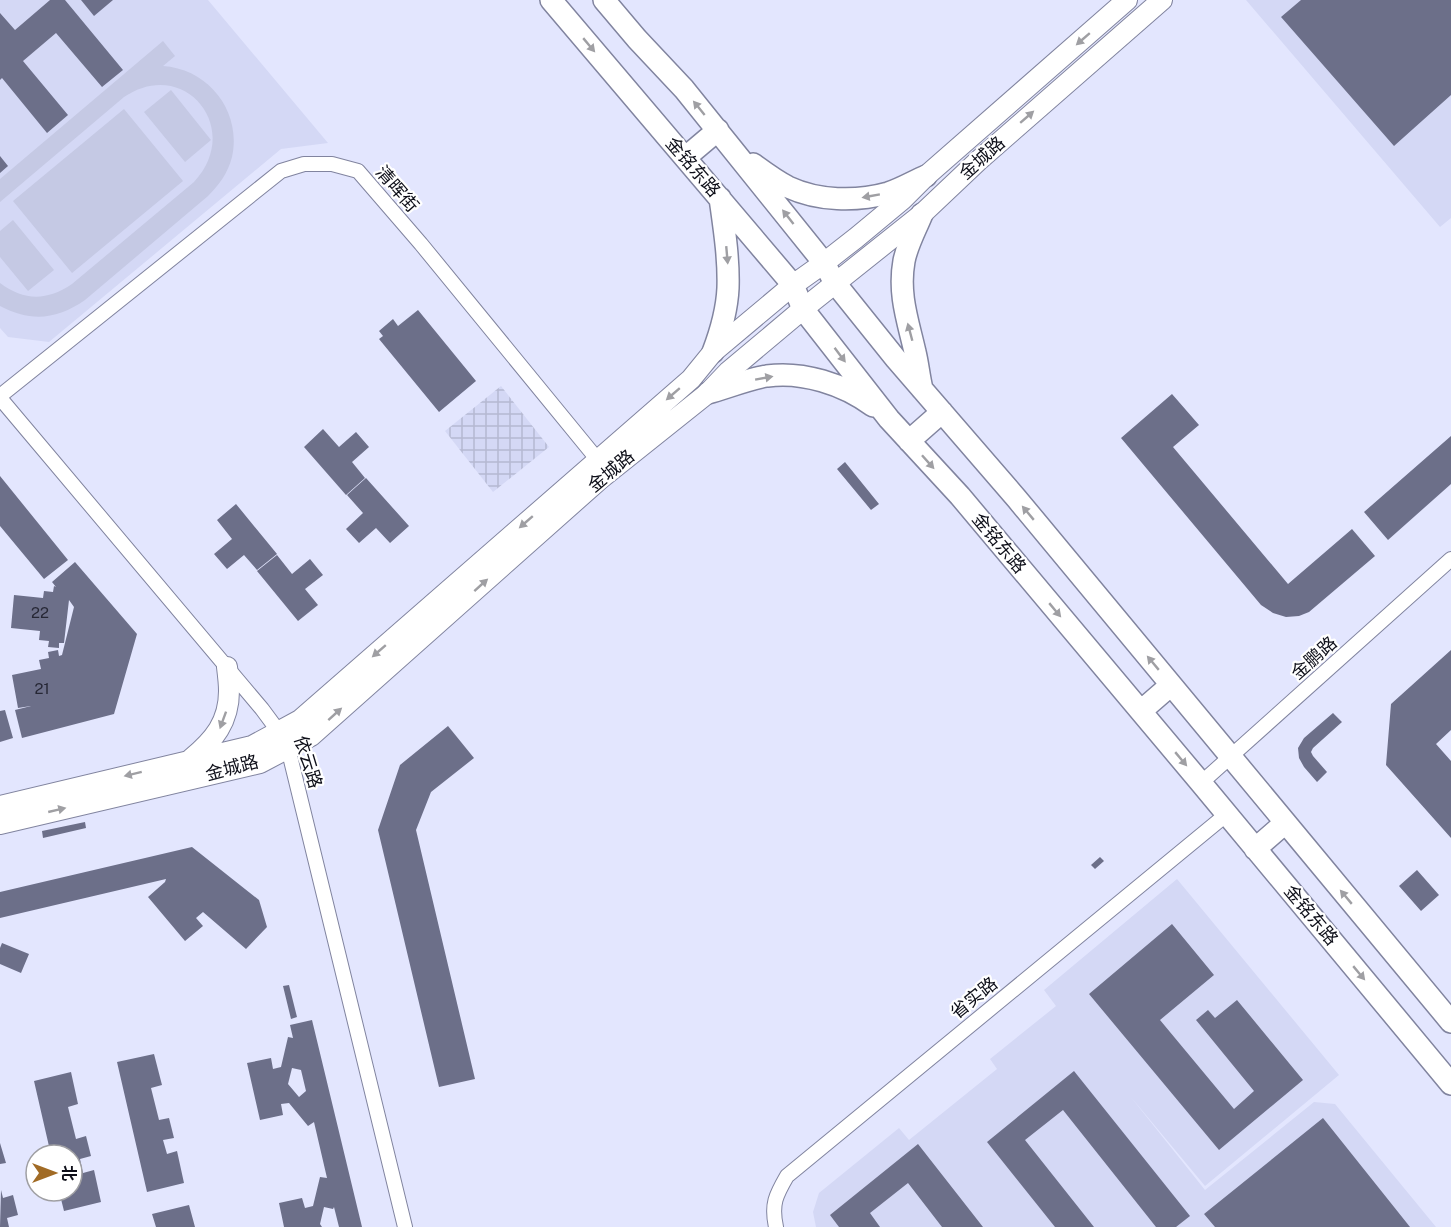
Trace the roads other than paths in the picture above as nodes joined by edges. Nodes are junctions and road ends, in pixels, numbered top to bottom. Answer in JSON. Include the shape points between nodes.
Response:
{"nodes":[{"id":1,"x":551,"y":0,"type":"edge"},
{"id":2,"x":604,"y":0,"type":"edge"},
{"id":3,"x":1127,"y":0,"type":"edge"},
{"id":4,"x":1162,"y":0,"type":"edge"},
{"id":5,"x":718,"y":130,"type":"junction"},
{"id":6,"x":737,"y":153,"type":"junction"},
{"id":7,"x":686,"y":157,"type":"junction"},
{"id":8,"x":926,"y":176,"type":"junction"},
{"id":9,"x":720,"y":197,"type":"junction"},
{"id":10,"x":922,"y":214,"type":"junction"},
{"id":11,"x":824,"y":263,"type":"junction"},
{"id":12,"x":835,"y":283,"type":"junction"},
{"id":13,"x":793,"y":285,"type":"junction"},
{"id":14,"x":803,"y":309,"type":"junction"},
{"id":15,"x":713,"y":352,"type":"junction"},
{"id":16,"x":922,"y":389,"type":"junction"},
{"id":17,"x":708,"y":393,"type":"junction"},
{"id":18,"x":0,"y":397,"type":"edge"},
{"id":19,"x":942,"y":412,"type":"junction"},
{"id":20,"x":889,"y":419,"type":"junction"},
{"id":21,"x":909,"y":441,"type":"junction"},
{"id":22,"x":597,"y":459,"type":"junction"},
{"id":23,"x":1451,"y":560,"type":"edge"},
{"id":24,"x":227,"y":667,"type":"junction"},
{"id":25,"x":1171,"y":685,"type":"junction"},
{"id":26,"x":1141,"y":711,"type":"junction"},
{"id":27,"x":284,"y":740,"type":"junction"},
{"id":28,"x":1230,"y":756,"type":"junction"},
{"id":29,"x":189,"y":761,"type":"junction"},
{"id":30,"x":1201,"y":783,"type":"junction"},
{"id":31,"x":0,"y":806,"type":"edge"},
{"id":32,"x":1227,"y":814,"type":"junction"},
{"id":33,"x":1285,"y":823,"type":"junction"},
{"id":34,"x":0,"y":824,"type":"edge"},
{"id":35,"x":1256,"y":849,"type":"junction"},
{"id":36,"x":1451,"y":1022,"type":"edge"},
{"id":37,"x":1451,"y":1084,"type":"edge"},
{"id":38,"x":405,"y":1227,"type":"edge"},
{"id":39,"x":776,"y":1227,"type":"edge"}],
"edges":[{"from":1,"to":7,"type":"main road","name":"金铭东路","one_way":true},
{"from":5,"to":2,"type":"main road","one_way":true},
{"from":3,"to":8,"type":"street","name":"金城路","one_way":true},
{"from":10,"to":4,"type":"street","name":"金城路","one_way":true},
{"from":5,"to":6,"type":"main road"},
{"from":5,"to":7,"type":"main road"},
{"from":8,"to":6,"type":"main road","one_way":true,"via":[[888,193],[828,198],[787,187]]},
{"from":11,"to":6,"type":"main road","one_way":true},
{"from":7,"to":9,"type":"main road","name":"金铭东路"},
{"from":8,"to":11,"type":"street","name":"金城路"},
{"from":9,"to":13,"type":"main road","name":"金铭东路"},
{"from":9,"to":15,"type":"main road","one_way":true,"via":[[728,288],[726,310]]},
{"from":10,"to":12,"type":"street","name":"金城路"},
{"from":16,"to":10,"type":"main road","one_way":true,"via":[[902,285],[904,261]]},
{"from":11,"to":12,"type":"main road"},
{"from":11,"to":13,"type":"street","name":"金城路"},
{"from":12,"to":14,"type":"street","name":"金城路"},
{"from":12,"to":16,"type":"main road"},
{"from":13,"to":14,"type":"main road","name":"金铭东路"},
{"from":13,"to":15,"type":"street","name":"金城路"},
{"from":14,"to":17,"type":"street","name":"金城路"},
{"from":14,"to":20,"type":"main road","name":"金铭东路","one_way":true},
{"from":15,"to":22,"type":"street","name":"金城路","one_way":true,"via":[[691,378]]},
{"from":16,"to":19,"type":"main road"},
{"from":17,"to":20,"type":"main road","one_way":true,"via":[[766,376],[792,376],[845,389]]},
{"from":27,"to":17,"type":"street","name":"金城路","one_way":true,"via":[[310,736],[599,480]]},
{"from":18,"to":22,"type":"street","name":"清晖街","via":[[281,171],[304,164],[332,164],[358,171]]},
{"from":18,"to":24,"type":"street","name":"依云路"},
{"from":19,"to":21,"type":"main road"},
{"from":25,"to":19,"type":"main road","one_way":true},
{"from":20,"to":21,"type":"main road","name":"金铭东路"},
{"from":21,"to":26,"type":"main road","name":"金铭东路","one_way":true},
{"from":22,"to":27,"type":"street","name":"金城路","one_way":true,"via":[[300,720]]},
{"from":23,"to":28,"type":"street","name":"金鹏路"},
{"from":24,"to":27,"type":"street","name":"依云路"},
{"from":24,"to":29,"type":"street","one_way":true,"via":[[225,716],[208,745]]},
{"from":25,"to":26,"type":"main road"},
{"from":25,"to":28,"type":"main road"},
{"from":26,"to":30,"type":"main road","name":"金铭东路","one_way":true},
{"from":27,"to":29,"type":"street","name":"金城路"},
{"from":34,"to":27,"type":"street","name":"金城路","one_way":true,"via":[[260,763]]},
{"from":27,"to":38,"type":"street","name":"依云路"},
{"from":28,"to":30,"type":"street","name":"金鹏路"},
{"from":28,"to":33,"type":"main road"},
{"from":29,"to":31,"type":"street","name":"金城路","one_way":true},
{"from":30,"to":32,"type":"main road","name":"金铭东路"},
{"from":32,"to":35,"type":"main road","name":"金铭东路"},
{"from":32,"to":39,"type":"street","name":"省实路","via":[[787,1176],[776,1195]]},
{"from":33,"to":35,"type":"main road"},
{"from":36,"to":33,"type":"main road","one_way":true},
{"from":35,"to":37,"type":"main road","name":"金铭东路","one_way":true}]}
